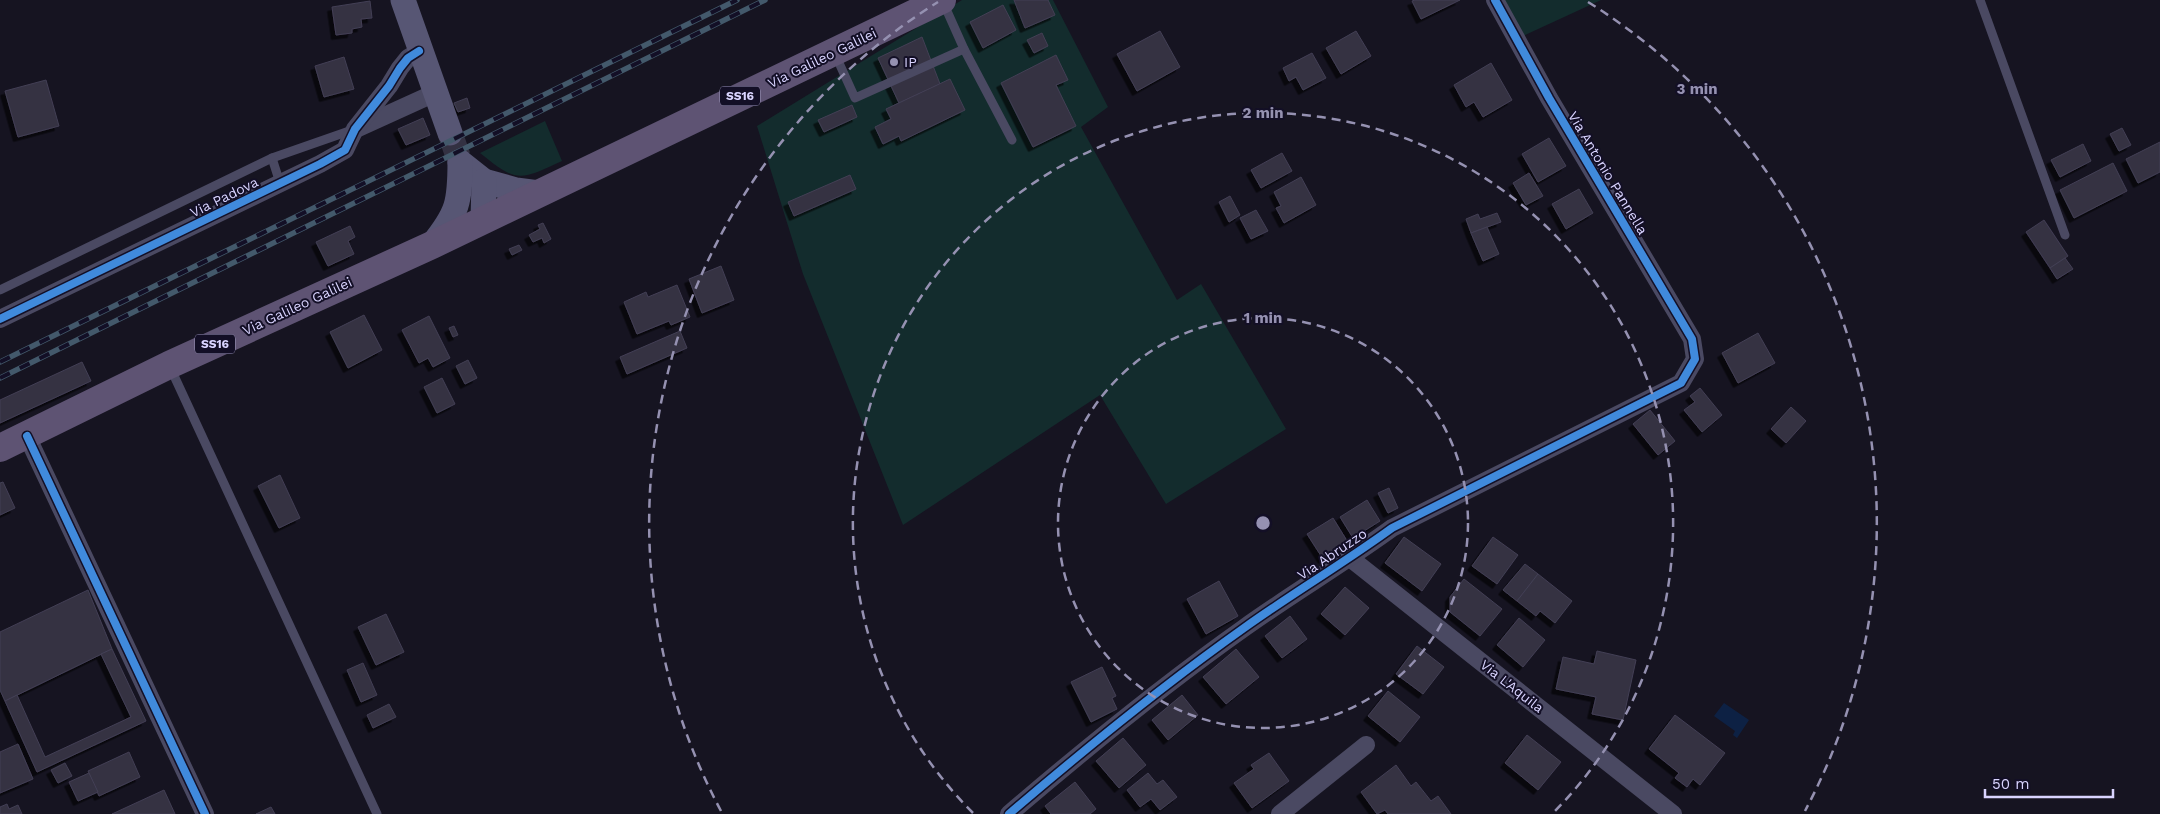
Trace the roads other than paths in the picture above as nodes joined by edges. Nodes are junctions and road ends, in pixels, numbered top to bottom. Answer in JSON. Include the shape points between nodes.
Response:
{"nodes":[{"id":1,"x":403,"y":0,"type":"edge"},
{"id":2,"x":942,"y":0,"type":"edge"},
{"id":3,"x":1495,"y":0,"type":"edge"},
{"id":4,"x":1980,"y":0,"type":"edge"},
{"id":5,"x":964,"y":49,"type":"junction"},
{"id":6,"x":419,"y":51,"type":"junction"},
{"id":7,"x":834,"y":52,"type":"junction"},
{"id":8,"x":435,"y":93,"type":"junction"},
{"id":9,"x":355,"y":129,"type":"junction"},
{"id":10,"x":450,"y":133,"type":"tunnel mouth"},
{"id":11,"x":1012,"y":140,"type":"dead end"},
{"id":12,"x":272,"y":158,"type":"junction"},
{"id":13,"x":484,"y":180,"type":"junction"},
{"id":14,"x":280,"y":183,"type":"junction"},
{"id":15,"x":460,"y":191,"type":"junction"},
{"id":16,"x":539,"y":193,"type":"junction"},
{"id":17,"x":483,"y":219,"type":"junction"},
{"id":18,"x":2066,"y":236,"type":"dead end"},
{"id":19,"x":432,"y":245,"type":"junction"},
{"id":20,"x":0,"y":290,"type":"edge"},
{"id":21,"x":0,"y":320,"type":"edge"},
{"id":22,"x":1695,"y":359,"type":"joint"},
{"id":23,"x":169,"y":365,"type":"junction"},
{"id":24,"x":27,"y":436,"type":"junction"},
{"id":25,"x":0,"y":448,"type":"edge"},
{"id":26,"x":1350,"y":558,"type":"junction"},
{"id":27,"x":1366,"y":745,"type":"dead end"},
{"id":28,"x":205,"y":814,"type":"edge"},
{"id":29,"x":377,"y":814,"type":"edge"},
{"id":30,"x":1009,"y":814,"type":"edge"},
{"id":31,"x":1280,"y":814,"type":"edge"},
{"id":32,"x":1673,"y":814,"type":"edge"}],
"edges":[{"from":1,"to":6,"type":"street"},
{"from":2,"to":5,"type":"lane"},
{"from":2,"to":7,"type":"main road","name":"Via Galileo Galilei","number":"SS16"},
{"from":3,"to":22,"type":"street","name":"Via Antonio Pannella","via":[[1548,98],[1692,339]]},
{"from":4,"to":18,"type":"lane"},
{"from":5,"to":7,"type":"lane","via":[[854,98]]},
{"from":5,"to":11,"type":"lane"},
{"from":6,"to":8,"type":"street"},
{"from":6,"to":9,"type":"street","name":"Via Padova","via":[[400,68]]},
{"from":7,"to":16,"type":"main road","name":"Via Galileo Galilei","number":"SS16"},
{"from":8,"to":9,"type":"street"},
{"from":8,"to":10,"type":"street"},
{"from":9,"to":12,"type":"lane"},
{"from":9,"to":14,"type":"street","name":"Via Padova","via":[[345,150]]},
{"from":12,"to":14,"type":"lane"},
{"from":12,"to":20,"type":"lane"},
{"from":13,"to":15,"type":"street","via":[[460,162]]},
{"from":13,"to":16,"type":"street"},
{"from":13,"to":17,"type":"street"},
{"from":14,"to":21,"type":"street","name":"Via Padova"},
{"from":15,"to":17,"type":"street"},
{"from":15,"to":19,"type":"street","via":[[452,221]]},
{"from":16,"to":17,"type":"main road","number":"SS16"},
{"from":17,"to":19,"type":"main road","number":"SS16"},
{"from":19,"to":23,"type":"main road","name":"Via Galileo Galilei","number":"SS16"},
{"from":22,"to":26,"type":"street","name":"Via Abruzzo","via":[[1681,382],[1392,528]]},
{"from":23,"to":24,"type":"main road","name":"Via Galileo Galilei","number":"SS16"},
{"from":23,"to":29,"type":"lane"},
{"from":24,"to":25,"type":"main road","name":"Via Galileo Galilei","number":"SS16"},
{"from":24,"to":28,"type":"street"},
{"from":26,"to":30,"type":"street","name":"Via Abruzzo","via":[[1229,639],[1095,740]]},
{"from":26,"to":32,"type":"street","name":"Via L'Aquila"},
{"from":27,"to":31,"type":"street"}]}
